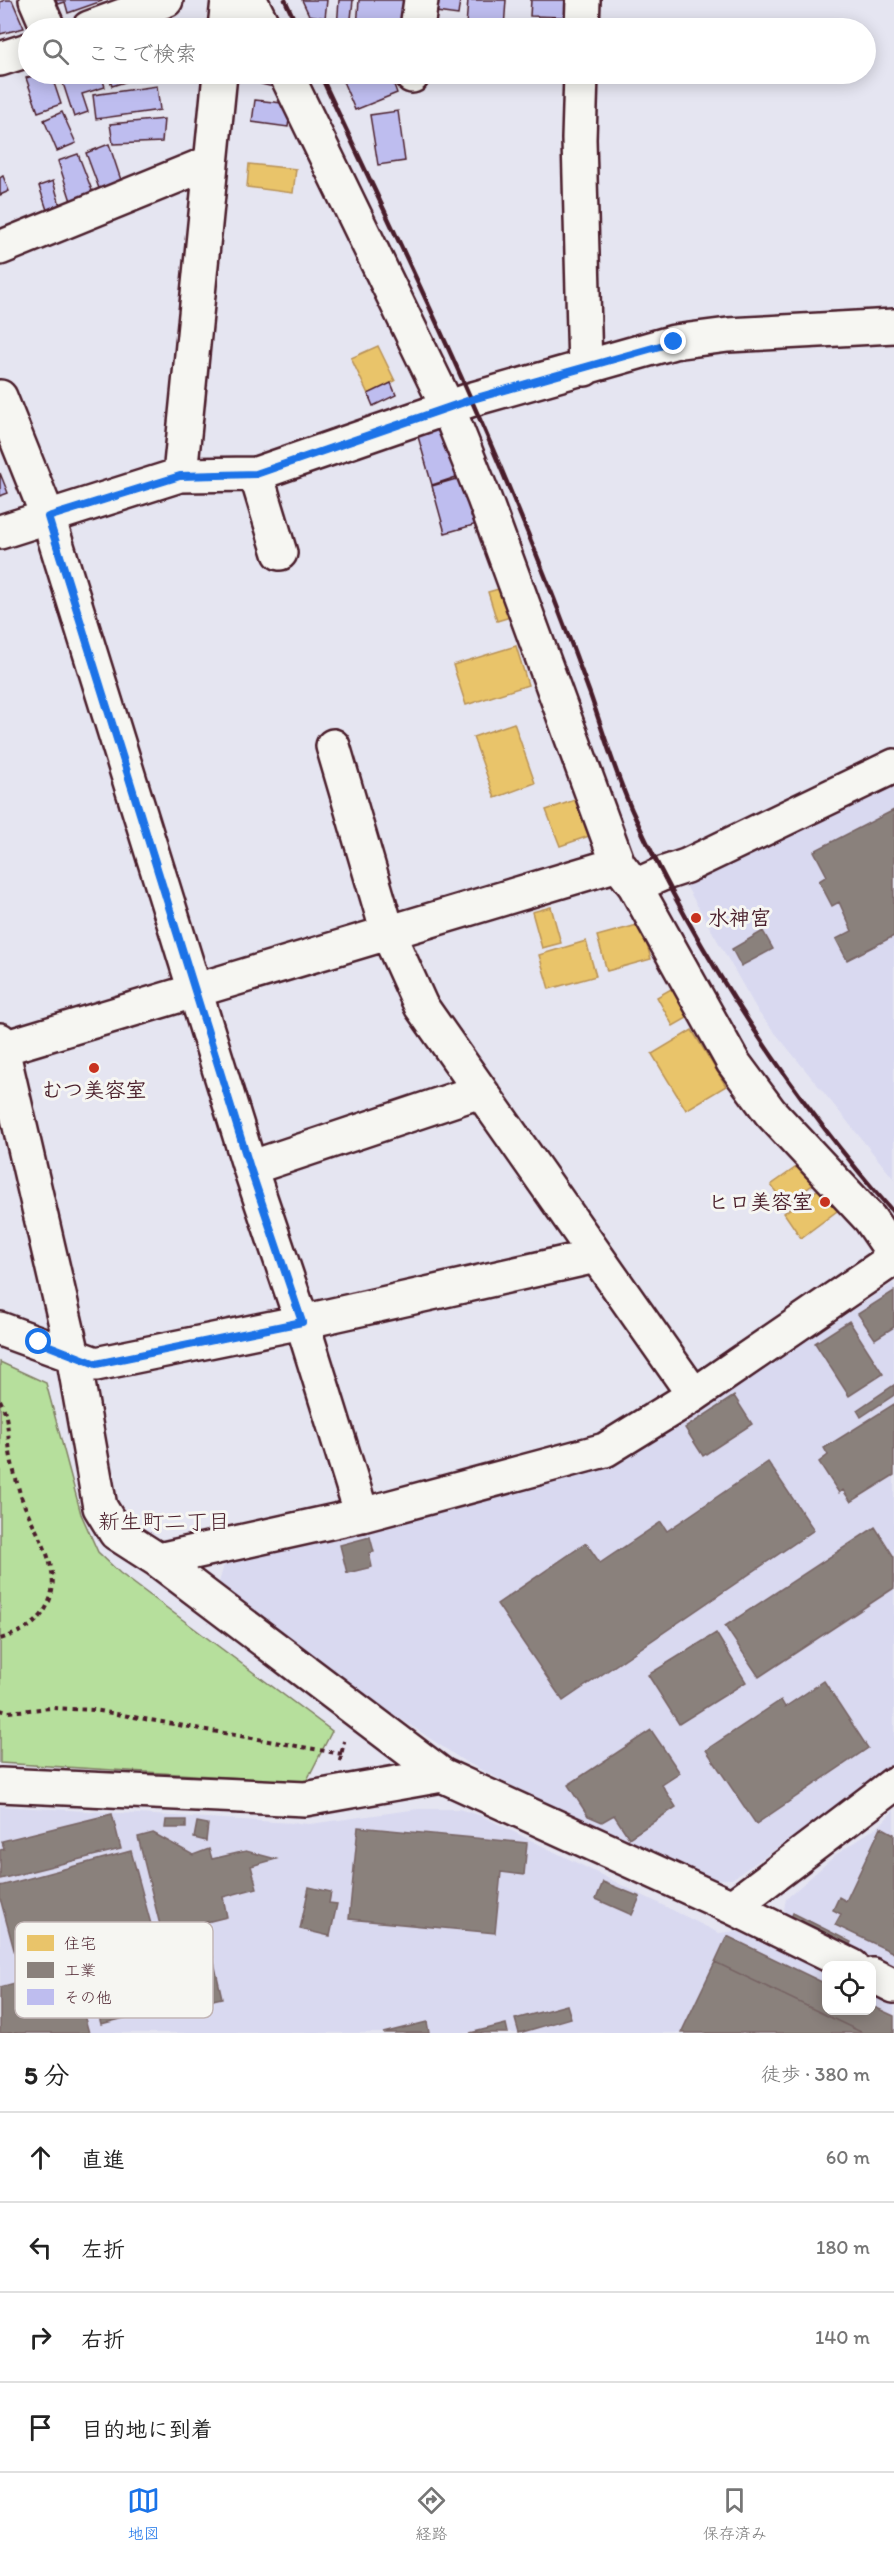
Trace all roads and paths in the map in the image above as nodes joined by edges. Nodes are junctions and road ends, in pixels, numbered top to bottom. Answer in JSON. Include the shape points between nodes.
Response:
{"nodes":[{"id":1,"x":36,"y":0,"type":"edge"},
{"id":2,"x":166,"y":0,"type":"edge"},
{"id":3,"x":228,"y":0,"type":"edge"},
{"id":4,"x":249,"y":0,"type":"edge"},
{"id":5,"x":421,"y":0,"type":"edge"},
{"id":6,"x":583,"y":0,"type":"edge"},
{"id":7,"x":44,"y":18,"type":"edge"},
{"id":8,"x":116,"y":18,"type":"edge"},
{"id":9,"x":226,"y":18,"type":"edge"},
{"id":10,"x":259,"y":18,"type":"edge"},
{"id":11,"x":418,"y":18,"type":"edge"},
{"id":12,"x":582,"y":18,"type":"edge"},
{"id":13,"x":18,"y":53,"type":"edge"},
{"id":14,"x":0,"y":59,"type":"edge"},
{"id":15,"x":219,"y":84,"type":"edge"},
{"id":16,"x":291,"y":84,"type":"edge"},
{"id":17,"x":581,"y":84,"type":"edge"},
{"id":18,"x":210,"y":162,"type":"junction"},
{"id":19,"x":0,"y":248,"type":"edge"},
{"id":20,"x":894,"y":326,"type":"edge"},
{"id":21,"x":585,"y":369,"type":"junction"},
{"id":22,"x":0,"y":397,"type":"edge"},
{"id":23,"x":448,"y":408,"type":"junction"},
{"id":24,"x":256,"y":474,"type":"junction"},
{"id":25,"x":180,"y":476,"type":"junction"},
{"id":26,"x":48,"y":517,"type":"junction"},
{"id":27,"x":0,"y":532,"type":"edge"},
{"id":28,"x":280,"y":553,"type":"dead end"},
{"id":29,"x":333,"y":746,"type":"dead end"},
{"id":30,"x":894,"y":766,"type":"edge"},
{"id":31,"x":627,"y":875,"type":"junction"},
{"id":32,"x":388,"y":933,"type":"junction"},
{"id":33,"x":196,"y":990,"type":"junction"},
{"id":34,"x":1,"y":1046,"type":"edge"},
{"id":35,"x":480,"y":1091,"type":"junction"},
{"id":36,"x":250,"y":1168,"type":"junction"},
{"id":37,"x":596,"y":1256,"type":"junction"},
{"id":38,"x":894,"y":1256,"type":"edge"},
{"id":39,"x":302,"y":1322,"type":"junction"},
{"id":40,"x":0,"y":1329,"type":"edge"},
{"id":41,"x":73,"y":1355,"type":"junction"},
{"id":42,"x":694,"y":1395,"type":"junction"},
{"id":43,"x":0,"y":1400,"type":"edge"},
{"id":44,"x":362,"y":1515,"type":"junction"},
{"id":45,"x":158,"y":1560,"type":"junction"},
{"id":46,"x":0,"y":1639,"type":"edge"},
{"id":47,"x":0,"y":1710,"type":"edge"},
{"id":48,"x":342,"y":1754,"type":"dead end"},
{"id":49,"x":442,"y":1775,"type":"junction"},
{"id":50,"x":894,"y":1784,"type":"edge"},
{"id":51,"x":0,"y":1785,"type":"edge"},
{"id":52,"x":881,"y":1809,"type":"edge"},
{"id":53,"x":732,"y":1907,"type":"junction"},
{"id":54,"x":844,"y":1961,"type":"edge"},
{"id":55,"x":876,"y":1977,"type":"edge"},
{"id":56,"x":894,"y":1986,"type":"edge"}],
"edges":[{"from":1,"to":7,"type":"street"},
{"from":2,"to":8,"type":"street"},
{"from":3,"to":9,"type":"street"},
{"from":4,"to":10,"type":"street"},
{"from":5,"to":11,"type":"street"},
{"from":6,"to":12,"type":"street"},
{"from":13,"to":14,"type":"street"},
{"from":15,"to":18,"type":"street"},
{"from":16,"to":23,"type":"street"},
{"from":17,"to":21,"type":"street"},
{"from":18,"to":19,"type":"street"},
{"from":18,"to":25,"type":"street"},
{"from":20,"to":21,"type":"street","via":[[728,335],[674,342]]},
{"from":21,"to":23,"type":"street"},
{"from":22,"to":26,"type":"street"},
{"from":23,"to":24,"type":"street"},
{"from":23,"to":31,"type":"street"},
{"from":24,"to":25,"type":"street"},
{"from":24,"to":28,"type":"street"},
{"from":25,"to":26,"type":"street"},
{"from":26,"to":27,"type":"street"},
{"from":26,"to":33,"type":"street"},
{"from":29,"to":32,"type":"street"},
{"from":30,"to":31,"type":"street","via":[[686,866],[662,874]]},
{"from":31,"to":32,"type":"street"},
{"from":31,"to":38,"type":"street","via":[[733,1062],[770,1112],[870,1219]]},
{"from":32,"to":33,"type":"street"},
{"from":32,"to":35,"type":"street","via":[[421,1006]]},
{"from":33,"to":34,"type":"street"},
{"from":33,"to":36,"type":"street"},
{"from":34,"to":41,"type":"street"},
{"from":35,"to":36,"type":"street"},
{"from":35,"to":37,"type":"street"},
{"from":36,"to":39,"type":"street"},
{"from":37,"to":39,"type":"street"},
{"from":37,"to":42,"type":"street"},
{"from":38,"to":42,"type":"street"},
{"from":39,"to":41,"type":"street","via":[[96,1364]]},
{"from":39,"to":44,"type":"street"},
{"from":40,"to":41,"type":"street"},
{"from":41,"to":45,"type":"street","via":[[100,1507],[116,1533]]},
{"from":42,"to":44,"type":"street","via":[[604,1450]]},
{"from":43,"to":46,"type":"path","via":[[7,1414],[10,1457],[22,1502],[54,1577],[52,1597],[42,1616],[25,1631]]},
{"from":44,"to":45,"type":"street"},
{"from":45,"to":49,"type":"street"},
{"from":47,"to":48,"type":"path","via":[[94,1710]]},
{"from":49,"to":51,"type":"street","via":[[305,1799]]},
{"from":49,"to":53,"type":"street"},
{"from":50,"to":52,"type":"street"},
{"from":52,"to":53,"type":"street"},
{"from":53,"to":54,"type":"street"},
{"from":55,"to":56,"type":"street"}]}
